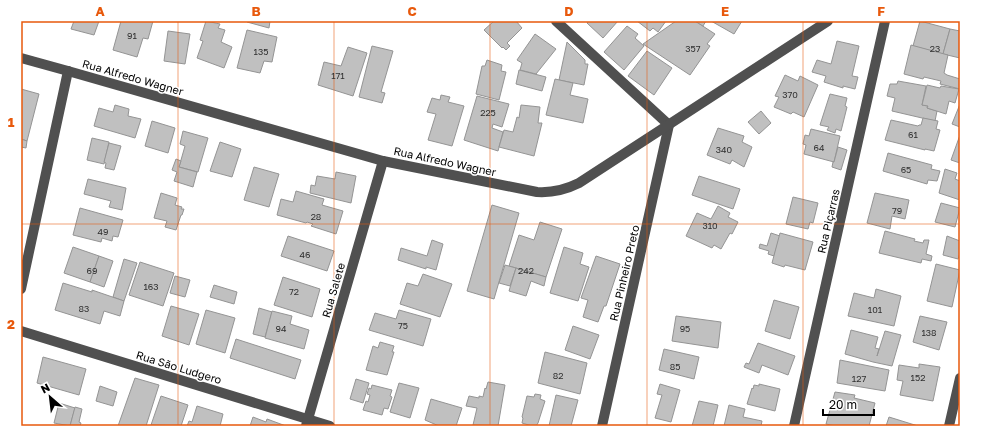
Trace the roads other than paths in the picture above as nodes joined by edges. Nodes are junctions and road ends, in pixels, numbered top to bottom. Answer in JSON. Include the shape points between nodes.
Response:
{"nodes":[{"id":1,"x":556,"y":21,"type":"edge"},
{"id":2,"x":828,"y":21,"type":"edge"},
{"id":3,"x":885,"y":21,"type":"edge"},
{"id":4,"x":21,"y":58,"type":"edge"},
{"id":5,"x":68,"y":71,"type":"junction"},
{"id":6,"x":670,"y":125,"type":"junction"},
{"id":7,"x":383,"y":161,"type":"junction"},
{"id":8,"x":21,"y":289,"type":"edge"},
{"id":9,"x":21,"y":331,"type":"edge"},
{"id":10,"x":960,"y":378,"type":"edge"},
{"id":11,"x":307,"y":423,"type":"edge"},
{"id":12,"x":330,"y":426,"type":"edge"},
{"id":13,"x":602,"y":426,"type":"edge"},
{"id":14,"x":794,"y":426,"type":"edge"},
{"id":15,"x":949,"y":426,"type":"edge"}],
"edges":[{"from":1,"to":6,"type":"street"},
{"from":2,"to":6,"type":"street","name":"Rua Alfredo Wagner"},
{"from":3,"to":14,"type":"street","name":"Rua Piçarras"},
{"from":4,"to":5,"type":"street","name":"Rua Alfredo Wagner"},
{"from":5,"to":7,"type":"street","name":"Rua Alfredo Wagner"},
{"from":5,"to":8,"type":"street"},
{"from":6,"to":7,"type":"street","name":"Rua Alfredo Wagner","via":[[580,183],[549,193]]},
{"from":6,"to":13,"type":"street","name":"Rua Pinheiro Preto"},
{"from":7,"to":11,"type":"street","name":"Rua Salete"},
{"from":9,"to":11,"type":"street","name":"Rua São Ludgero"},
{"from":10,"to":15,"type":"street"},
{"from":11,"to":12,"type":"street","name":"Rua São Ludgero"}]}
